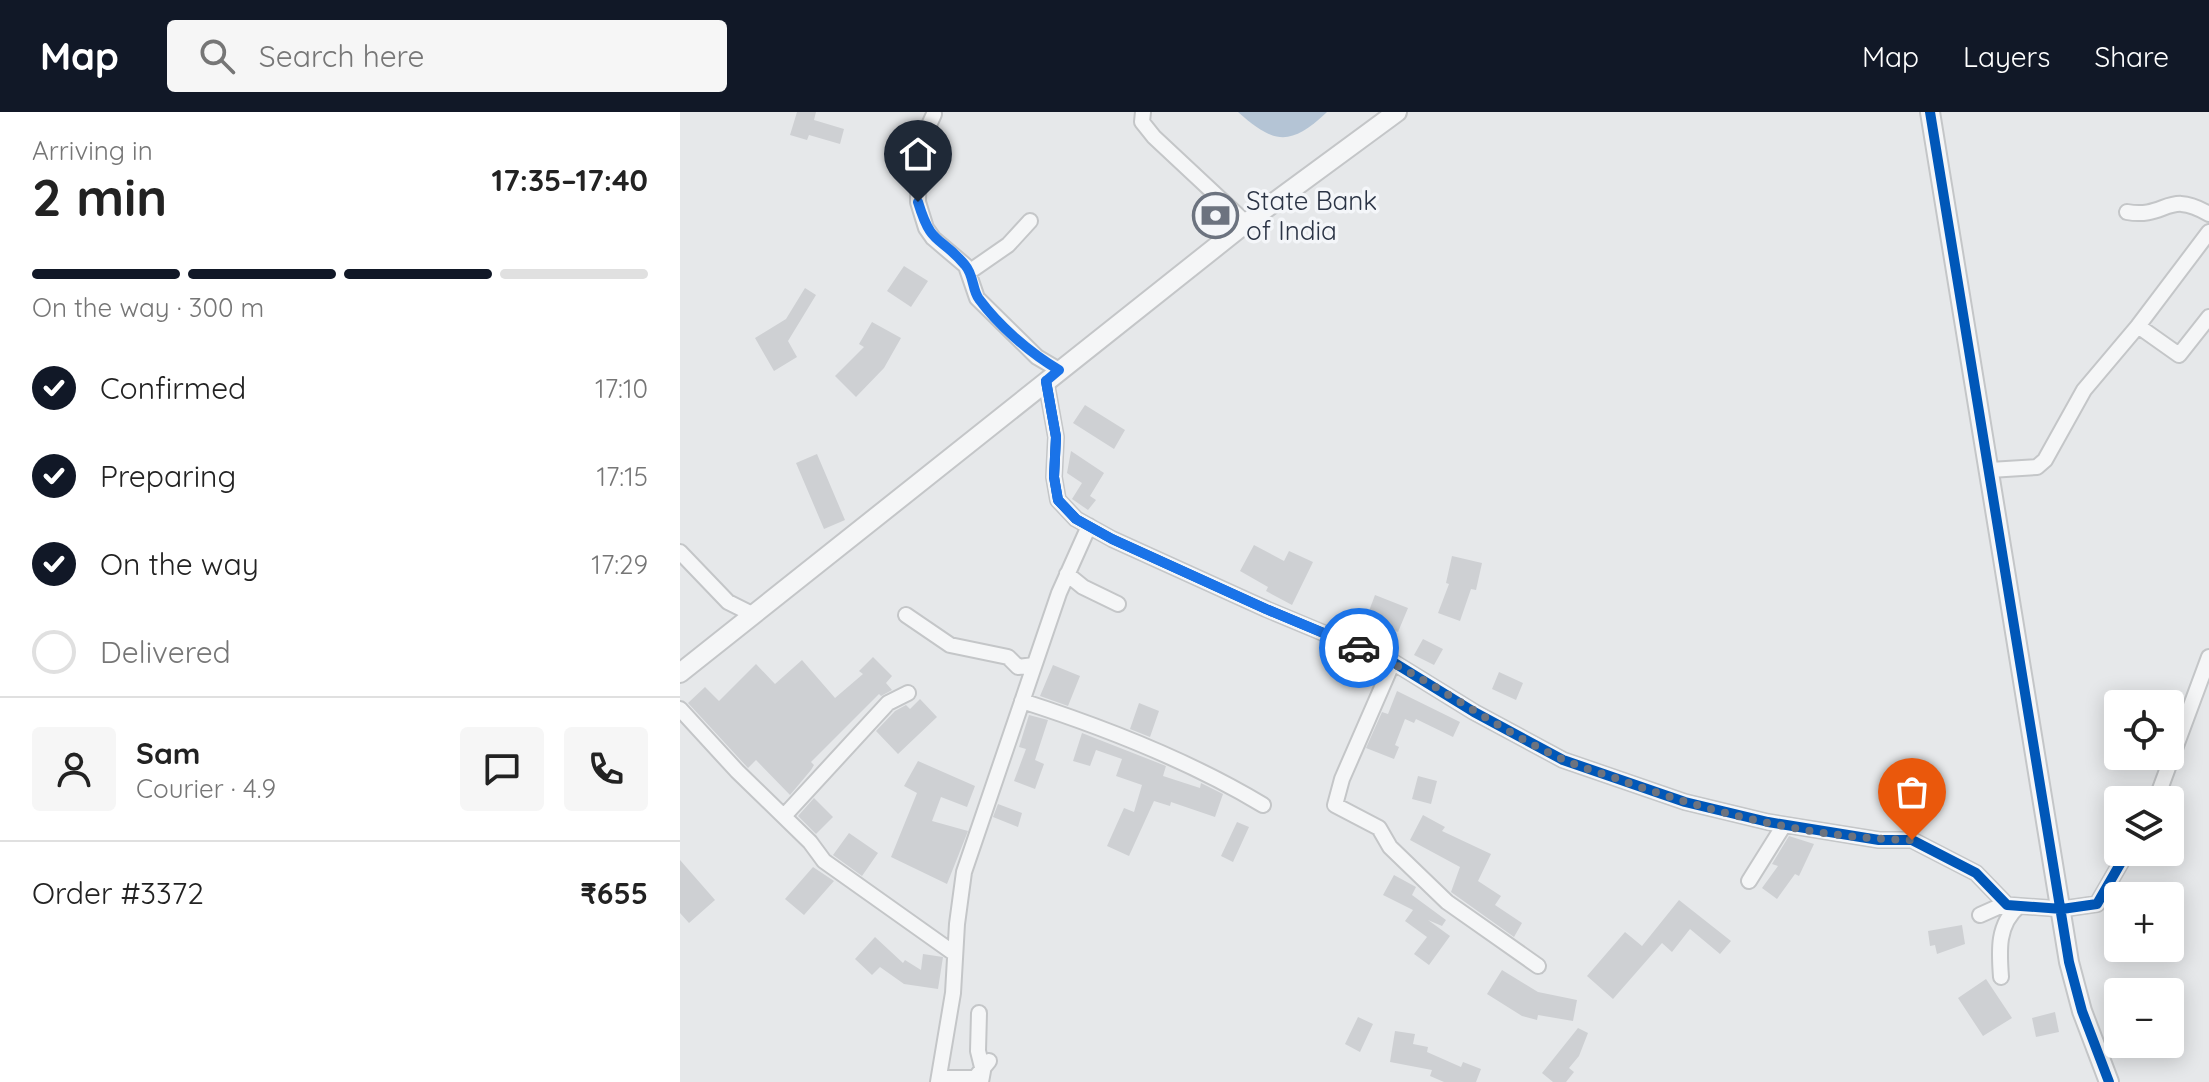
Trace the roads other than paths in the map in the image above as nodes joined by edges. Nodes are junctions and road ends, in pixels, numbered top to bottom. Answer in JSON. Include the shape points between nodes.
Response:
{"nodes":[{"id":1,"x":1143,"y":112,"type":"edge"},
{"id":2,"x":1397,"y":112,"type":"edge"},
{"id":3,"x":1930,"y":112,"type":"edge"},
{"id":4,"x":934,"y":114,"type":"dead end"},
{"id":5,"x":2127,"y":212,"type":"dead end"},
{"id":6,"x":2209,"y":214,"type":"edge"},
{"id":7,"x":1030,"y":221,"type":"dead end"},
{"id":8,"x":1246,"y":223,"type":"junction"},
{"id":9,"x":2209,"y":232,"type":"edge"},
{"id":10,"x":969,"y":272,"type":"junction"},
{"id":11,"x":2209,"y":317,"type":"edge"},
{"id":12,"x":2138,"y":326,"type":"junction"},
{"id":13,"x":1052,"y":375,"type":"junction"},
{"id":14,"x":1990,"y":470,"type":"junction"},
{"id":15,"x":1089,"y":526,"type":"junction"},
{"id":16,"x":680,"y":552,"type":"edge"},
{"id":17,"x":1067,"y":574,"type":"junction"},
{"id":18,"x":1118,"y":604,"type":"dead end"},
{"id":19,"x":754,"y":615,"type":"junction"},
{"id":20,"x":906,"y":615,"type":"dead end"},
{"id":21,"x":2209,"y":657,"type":"edge"},
{"id":22,"x":1393,"y":662,"type":"junction"},
{"id":23,"x":1034,"y":665,"type":"junction"},
{"id":24,"x":680,"y":673,"type":"edge"},
{"id":25,"x":908,"y":693,"type":"dead end"},
{"id":26,"x":1022,"y":701,"type":"junction"},
{"id":27,"x":680,"y":709,"type":"edge"},
{"id":28,"x":2161,"y":786,"type":"edge"},
{"id":29,"x":1263,"y":805,"type":"dead end"},
{"id":30,"x":784,"y":816,"type":"junction"},
{"id":31,"x":1784,"y":825,"type":"junction"},
{"id":32,"x":2119,"y":866,"type":"edge"},
{"id":33,"x":1749,"y":881,"type":"dead end"},
{"id":34,"x":2019,"y":906,"type":"junction"},
{"id":35,"x":2062,"y":909,"type":"junction"},
{"id":36,"x":1980,"y":915,"type":"dead end"},
{"id":37,"x":955,"y":954,"type":"junction"},
{"id":38,"x":1538,"y":966,"type":"dead end"},
{"id":39,"x":2001,"y":977,"type":"dead end"},
{"id":40,"x":979,"y":1013,"type":"dead end"},
{"id":41,"x":984,"y":1071,"type":"edge"},
{"id":42,"x":938,"y":1080,"type":"edge"},
{"id":43,"x":2109,"y":1082,"type":"edge"}],
"edges":[{"from":1,"to":8,"type":"street","via":[[1142,122],[1154,137]]},
{"from":2,"to":8,"type":"street"},
{"from":3,"to":14,"type":"street"},
{"from":4,"to":10,"type":"street","via":[[919,147],[918,202],[933,238]]},
{"from":5,"to":6,"type":"street","via":[[2146,215],[2189,202]]},
{"from":7,"to":10,"type":"street","via":[[1008,245]]},
{"from":8,"to":13,"type":"street"},
{"from":9,"to":12,"type":"street"},
{"from":10,"to":13,"type":"street","via":[[977,298]]},
{"from":11,"to":12,"type":"street","via":[[2179,355]]},
{"from":12,"to":14,"type":"street","via":[[2084,390],[2045,460],[2037,467]]},
{"from":13,"to":15,"type":"street","via":[[1058,500]]},
{"from":13,"to":19,"type":"street"},
{"from":14,"to":35,"type":"street"},
{"from":15,"to":17,"type":"street"},
{"from":15,"to":22,"type":"street"},
{"from":16,"to":19,"type":"street","via":[[728,602]]},
{"from":17,"to":18,"type":"street"},
{"from":17,"to":23,"type":"street"},
{"from":19,"to":24,"type":"street"},
{"from":20,"to":23,"type":"street","via":[[950,645],[1008,657],[1018,667]]},
{"from":21,"to":28,"type":"street"},
{"from":22,"to":31,"type":"street","via":[[1563,760],[1685,802]]},
{"from":22,"to":38,"type":"street","via":[[1335,805],[1379,828],[1390,847],[1447,902]]},
{"from":23,"to":26,"type":"street"},
{"from":25,"to":30,"type":"street","via":[[888,703]]},
{"from":26,"to":29,"type":"street","via":[[1103,729]]},
{"from":26,"to":37,"type":"street","via":[[964,872]]},
{"from":27,"to":30,"type":"street"},
{"from":30,"to":37,"type":"street","via":[[824,861]]},
{"from":31,"to":33,"type":"street"},
{"from":31,"to":34,"type":"street","via":[[1912,840],[1976,873],[2007,905]]},
{"from":32,"to":35,"type":"street","via":[[2097,904]]},
{"from":34,"to":35,"type":"street"},
{"from":34,"to":36,"type":"street"},
{"from":34,"to":39,"type":"street","via":[[2006,917],[1999,952]]},
{"from":35,"to":43,"type":"street","via":[[2082,1011]]},
{"from":37,"to":42,"type":"street"},
{"from":40,"to":41,"type":"street","via":[[978,1051]]},
{"from":41,"to":42,"type":"street","via":[[975,1078]]}]}
